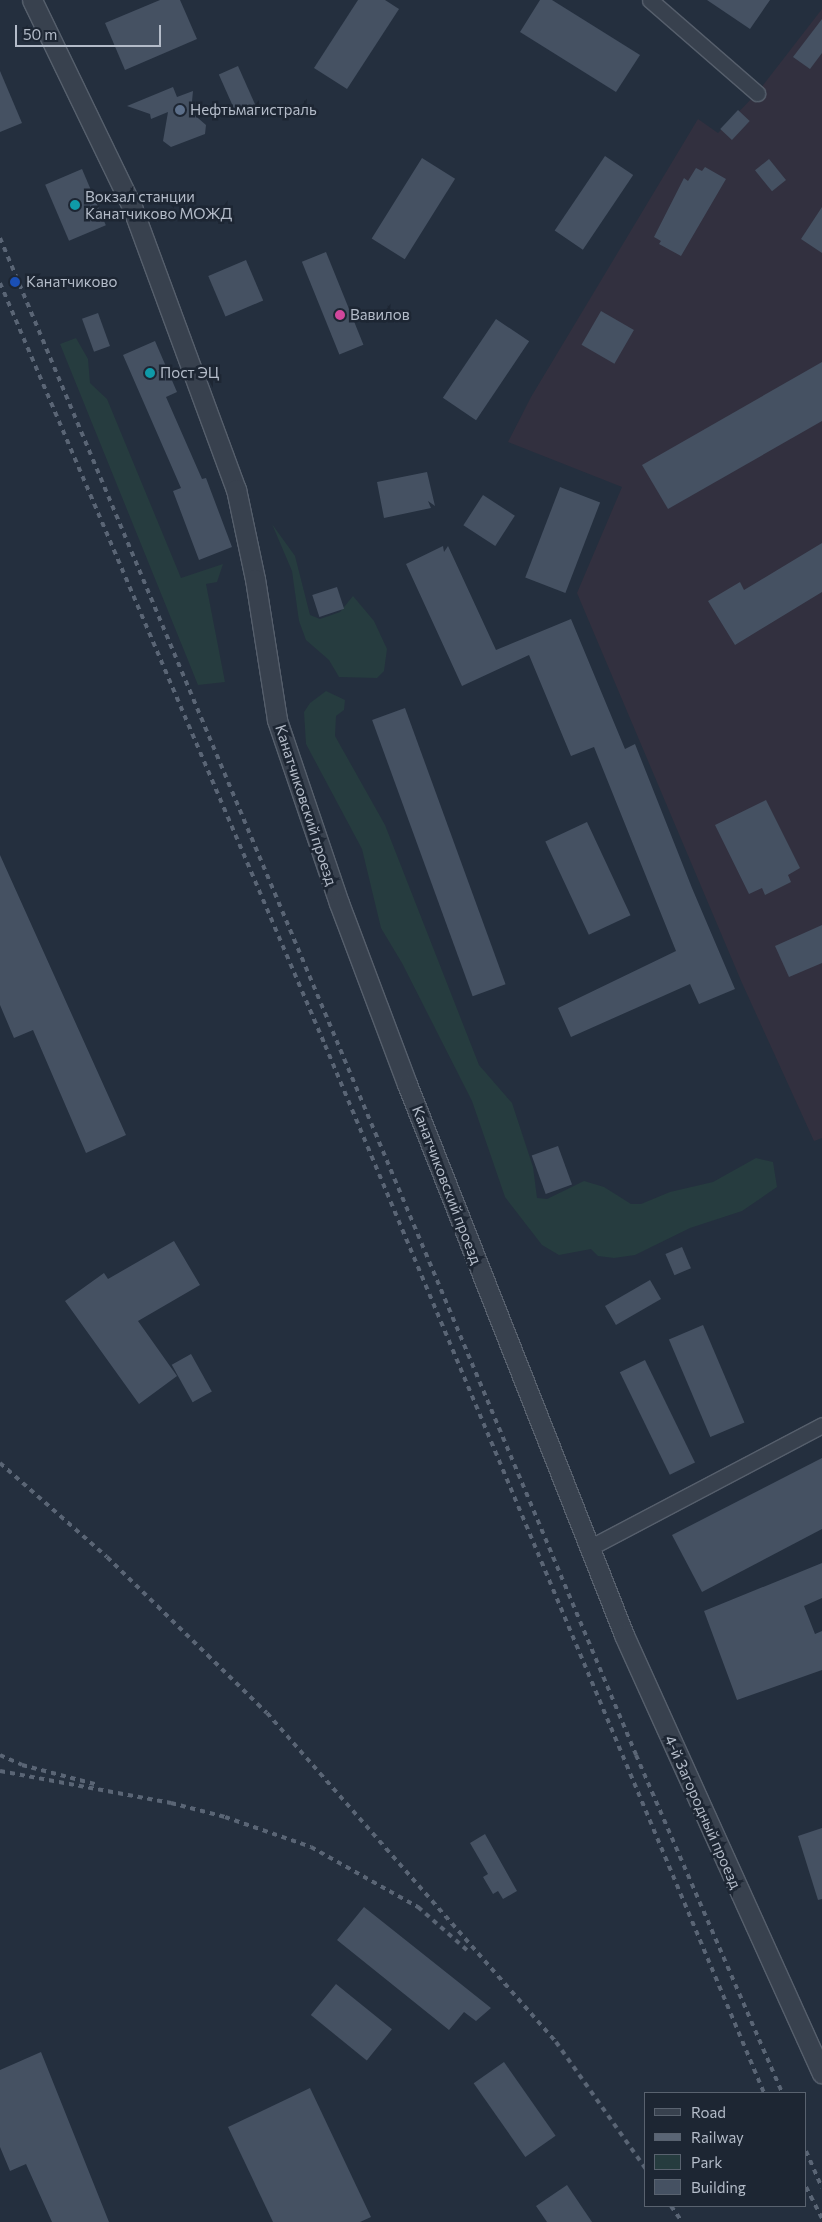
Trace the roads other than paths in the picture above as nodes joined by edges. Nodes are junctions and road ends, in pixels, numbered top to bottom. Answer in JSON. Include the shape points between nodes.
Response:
{"nodes":[{"id":1,"x":32,"y":0,"type":"edge"},
{"id":2,"x":650,"y":0,"type":"edge"},
{"id":3,"x":758,"y":93,"type":"dead end"},
{"id":4,"x":822,"y":1425,"type":"edge"},
{"id":5,"x":589,"y":1548,"type":"junction"},
{"id":6,"x":822,"y":2073,"type":"edge"}],
"edges":[{"from":1,"to":5,"type":"street","name":"Канатчиковский проезд","via":[[132,207],[236,489],[256,579],[277,720],[293,773],[407,1084]]},
{"from":2,"to":3,"type":"street"},
{"from":4,"to":5,"type":"street"},
{"from":5,"to":6,"type":"street","name":"4-й Загородный проезд","via":[[624,1635]]}]}
